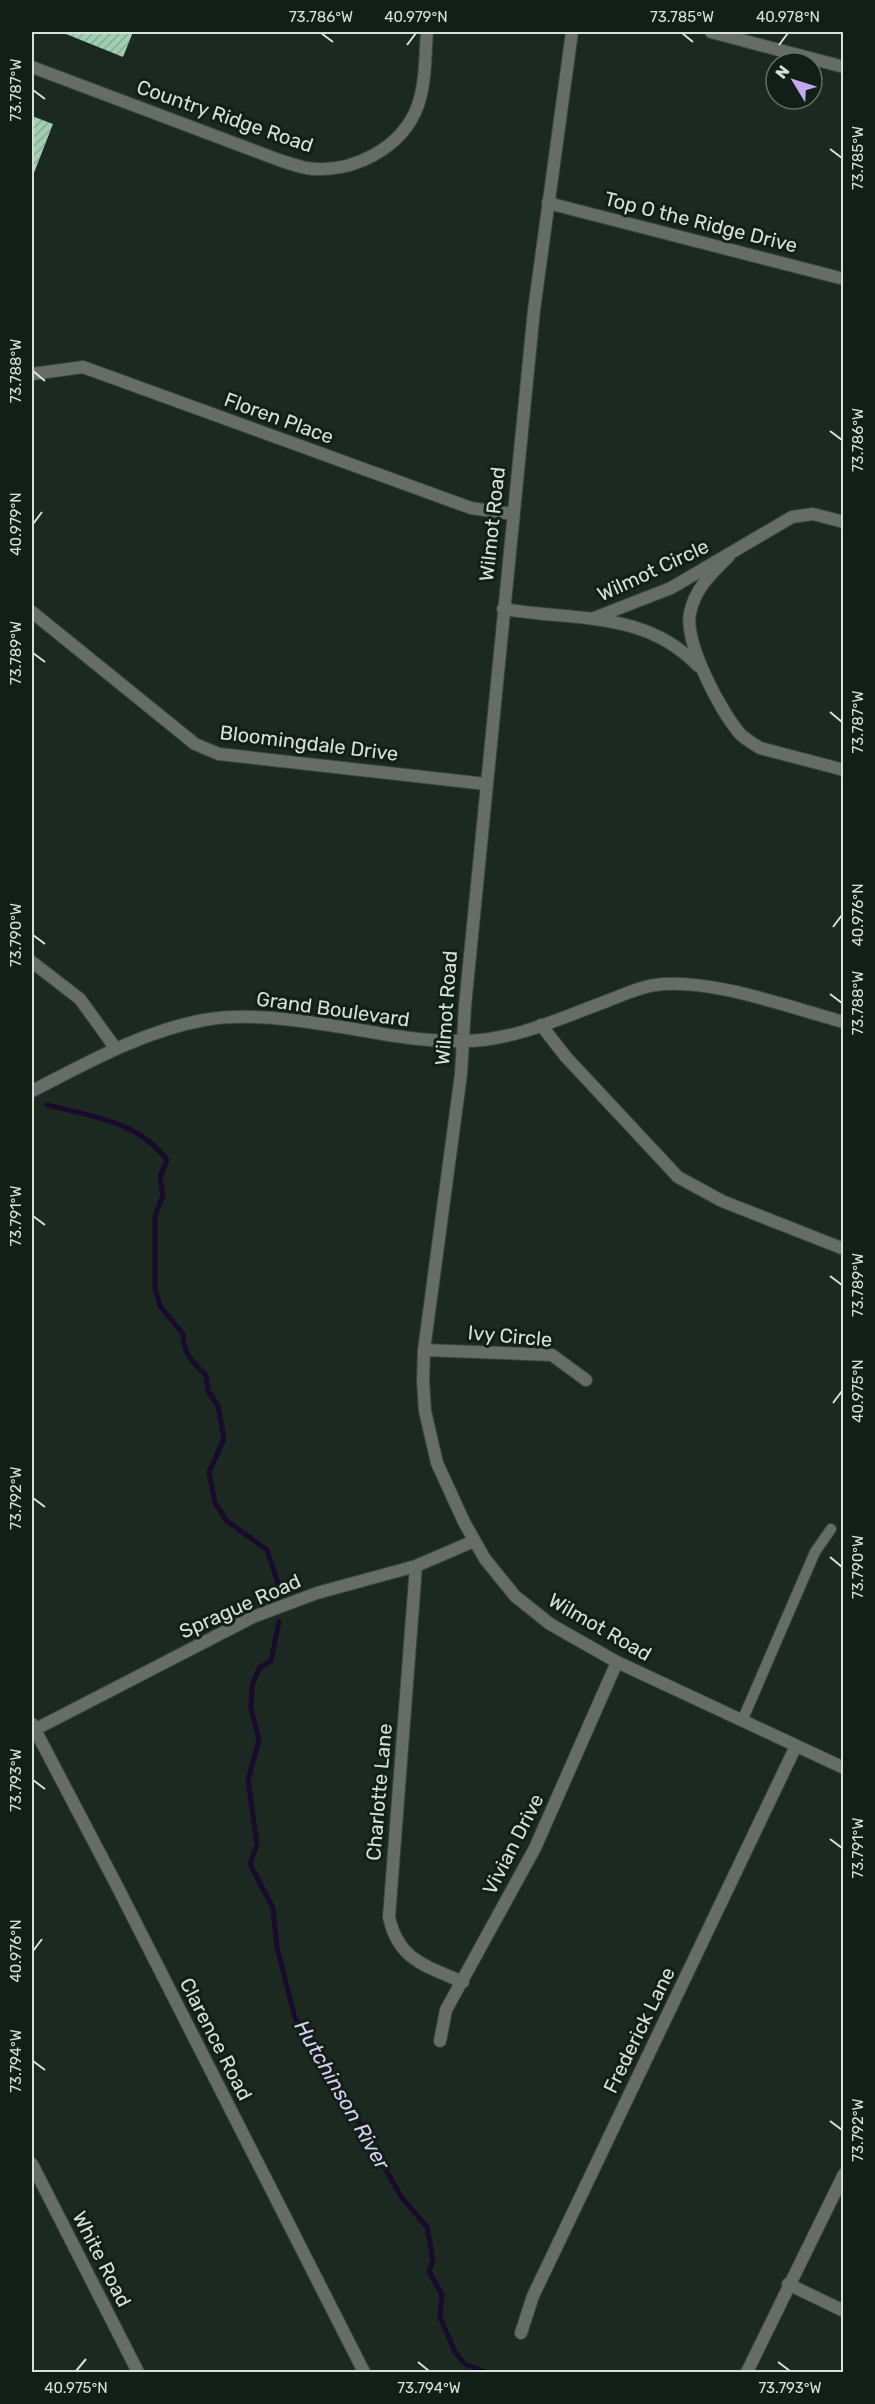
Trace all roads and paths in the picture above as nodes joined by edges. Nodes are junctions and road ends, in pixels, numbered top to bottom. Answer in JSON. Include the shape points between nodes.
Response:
{"nodes":[{"id":1,"x":427,"y":32,"type":"edge"},
{"id":2,"x":572,"y":32,"type":"edge"},
{"id":3,"x":711,"y":32,"type":"edge"},
{"id":4,"x":742,"y":36,"type":"edge"},
{"id":5,"x":32,"y":67,"type":"edge"},
{"id":6,"x":843,"y":67,"type":"edge"},
{"id":7,"x":548,"y":203,"type":"junction"},
{"id":8,"x":843,"y":279,"type":"edge"},
{"id":9,"x":32,"y":374,"type":"edge"},
{"id":10,"x":513,"y":514,"type":"junction"},
{"id":11,"x":843,"y":522,"type":"edge"},
{"id":12,"x":729,"y":556,"type":"junction"},
{"id":13,"x":503,"y":609,"type":"junction"},
{"id":14,"x":32,"y":612,"type":"edge"},
{"id":15,"x":594,"y":618,"type":"junction"},
{"id":16,"x":702,"y":670,"type":"junction"},
{"id":17,"x":843,"y":770,"type":"edge"},
{"id":18,"x":486,"y":784,"type":"junction"},
{"id":19,"x":32,"y":962,"type":"edge"},
{"id":20,"x":843,"y":1022,"type":"edge"},
{"id":21,"x":541,"y":1025,"type":"junction"},
{"id":22,"x":463,"y":1041,"type":"junction"},
{"id":23,"x":116,"y":1049,"type":"junction"},
{"id":24,"x":33,"y":1090,"type":"edge"},
{"id":25,"x":843,"y":1249,"type":"edge"},
{"id":26,"x":424,"y":1350,"type":"junction"},
{"id":27,"x":586,"y":1380,"type":"dead end"},
{"id":28,"x":831,"y":1529,"type":"dead end"},
{"id":29,"x":474,"y":1541,"type":"junction"},
{"id":30,"x":416,"y":1566,"type":"junction"},
{"id":31,"x":617,"y":1662,"type":"junction"},
{"id":32,"x":742,"y":1721,"type":"junction"},
{"id":33,"x":32,"y":1728,"type":"edge"},
{"id":34,"x":796,"y":1746,"type":"junction"},
{"id":35,"x":843,"y":1768,"type":"edge"},
{"id":36,"x":463,"y":1982,"type":"junction"},
{"id":37,"x":440,"y":2041,"type":"dead end"},
{"id":38,"x":32,"y":2164,"type":"edge"},
{"id":39,"x":843,"y":2174,"type":"edge"},
{"id":40,"x":788,"y":2284,"type":"junction"},
{"id":41,"x":843,"y":2311,"type":"edge"},
{"id":42,"x":521,"y":2333,"type":"dead end"},
{"id":43,"x":138,"y":2373,"type":"edge"},
{"id":44,"x":364,"y":2373,"type":"edge"},
{"id":45,"x":747,"y":2373,"type":"edge"}],
"edges":[{"from":1,"to":5,"type":"street","name":"Country Ridge Road","via":[[423,87],[409,124],[382,151],[345,166],[324,168],[306,168],[279,160]]},
{"from":2,"to":7,"type":"street","name":"Wilmot Road"},
{"from":3,"to":4,"type":"street"},
{"from":4,"to":6,"type":"street"},
{"from":7,"to":8,"type":"street","name":"Top O the Ridge Drive"},
{"from":7,"to":10,"type":"street","name":"Wilmot Road"},
{"from":9,"to":10,"type":"street","name":"Floren Place","via":[[83,367],[471,508]]},
{"from":10,"to":13,"type":"street","name":"Wilmot Road"},
{"from":11,"to":12,"type":"street","name":"Wilmot Circle","via":[[813,514],[797,515]]},
{"from":12,"to":15,"type":"street","name":"Wilmot Circle","via":[[671,588]]},
{"from":12,"to":16,"type":"street","name":"Wilmot Circle","via":[[704,581],[691,609],[690,634]]},
{"from":13,"to":15,"type":"street","name":"Wilmot Circle"},
{"from":13,"to":18,"type":"street","name":"Wilmot Road"},
{"from":14,"to":18,"type":"street","name":"Bloomingdale Drive","via":[[175,729],[207,750]]},
{"from":15,"to":16,"type":"street","name":"Wilmot Circle","via":[[666,638]]},
{"from":16,"to":17,"type":"street","name":"Wilmot Circle","via":[[735,726],[749,741],[760,748]]},
{"from":18,"to":22,"type":"street","name":"Wilmot Road"},
{"from":19,"to":23,"type":"street","via":[[80,999]]},
{"from":20,"to":21,"type":"street","name":"Grand Boulevard","via":[[745,996],[670,984],[635,990]]},
{"from":21,"to":22,"type":"street","name":"Grand Boulevard","via":[[486,1041]]},
{"from":21,"to":25,"type":"street","via":[[678,1177],[722,1201]]},
{"from":22,"to":23,"type":"street","name":"Grand Boulevard","via":[[424,1042],[322,1023],[238,1016],[205,1019],[163,1030]]},
{"from":22,"to":26,"type":"street","name":"Wilmot Road"},
{"from":23,"to":24,"type":"street","name":"Grand Boulevard"},
{"from":26,"to":27,"type":"street","name":"Ivy Circle","via":[[552,1354]]},
{"from":26,"to":29,"type":"street","name":"Wilmot Road","via":[[425,1411],[431,1440],[446,1485]]},
{"from":28,"to":32,"type":"lane","via":[[815,1552]]},
{"from":29,"to":30,"type":"street","name":"Sprague Road"},
{"from":29,"to":31,"type":"street","name":"Wilmot Road","via":[[500,1578],[529,1609]]},
{"from":30,"to":33,"type":"street","name":"Sprague Road","via":[[316,1593],[253,1617]]},
{"from":30,"to":36,"type":"street","name":"Charlotte Lane","via":[[389,1917],[393,1934],[406,1953]]},
{"from":31,"to":32,"type":"street","name":"Wilmot Road"},
{"from":31,"to":36,"type":"street","name":"Vivian Drive","via":[[535,1848]]},
{"from":32,"to":34,"type":"street","name":"Wilmot Road"},
{"from":33,"to":44,"type":"street","name":"Clarence Road"},
{"from":34,"to":35,"type":"street","name":"Wilmot Road"},
{"from":34,"to":42,"type":"street","name":"Frederick Lane","via":[[533,2296]]},
{"from":36,"to":37,"type":"street","name":"Vivian Drive","via":[[446,2010]]},
{"from":38,"to":43,"type":"street","name":"White Road"},
{"from":39,"to":40,"type":"street"},
{"from":40,"to":41,"type":"street"},
{"from":40,"to":45,"type":"street"}]}
